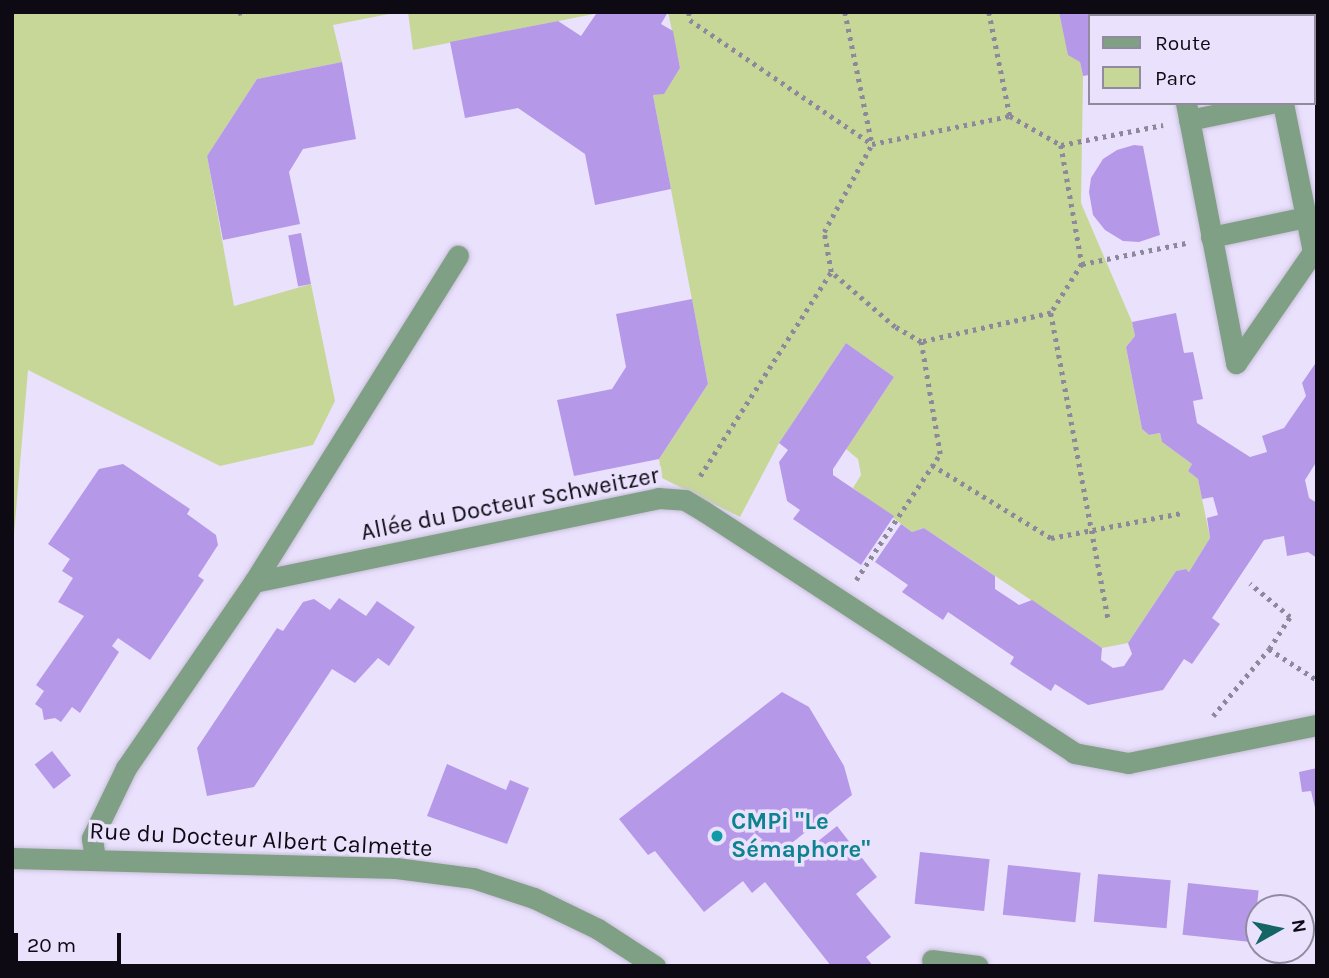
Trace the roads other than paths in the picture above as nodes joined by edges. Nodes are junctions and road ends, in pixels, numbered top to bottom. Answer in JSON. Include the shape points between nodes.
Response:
{"nodes":[{"id":1,"x":1250,"y":105,"type":"edge"},
{"id":2,"x":1284,"y":105,"type":"edge"},
{"id":3,"x":1187,"y":111,"type":"edge"},
{"id":4,"x":1306,"y":159,"type":"edge"},
{"id":5,"x":1307,"y":217,"type":"junction"},
{"id":6,"x":1211,"y":237,"type":"junction"},
{"id":7,"x":458,"y":256,"type":"dead end"},
{"id":8,"x":254,"y":582,"type":"junction"},
{"id":9,"x":1317,"y":725,"type":"edge"},
{"id":10,"x":12,"y":858,"type":"edge"},
{"id":11,"x":95,"y":858,"type":"junction"},
{"id":12,"x":932,"y":960,"type":"dead end"},
{"id":13,"x":655,"y":966,"type":"edge"},
{"id":14,"x":978,"y":966,"type":"edge"}],
"edges":[{"from":1,"to":3,"type":"street"},
{"from":2,"to":4,"type":"street"},
{"from":3,"to":6,"type":"street"},
{"from":4,"to":5,"type":"street"},
{"from":5,"to":6,"type":"street"},
{"from":5,"to":6,"type":"street","via":[[1313,251],[1236,363]]},
{"from":7,"to":8,"type":"street"},
{"from":8,"to":9,"type":"street","name":"Allée du Docteur Schweitzer","via":[[659,498],[685,500],[1074,753],[1128,763]]},
{"from":8,"to":11,"type":"street","via":[[126,768],[92,838]]},
{"from":10,"to":11,"type":"street","name":"Rue du Docteur Albert Calmette"},
{"from":11,"to":13,"type":"street","name":"Rue du Docteur Albert Calmette","via":[[397,868],[474,878],[534,898],[598,929]]},
{"from":12,"to":14,"type":"street"}]}
